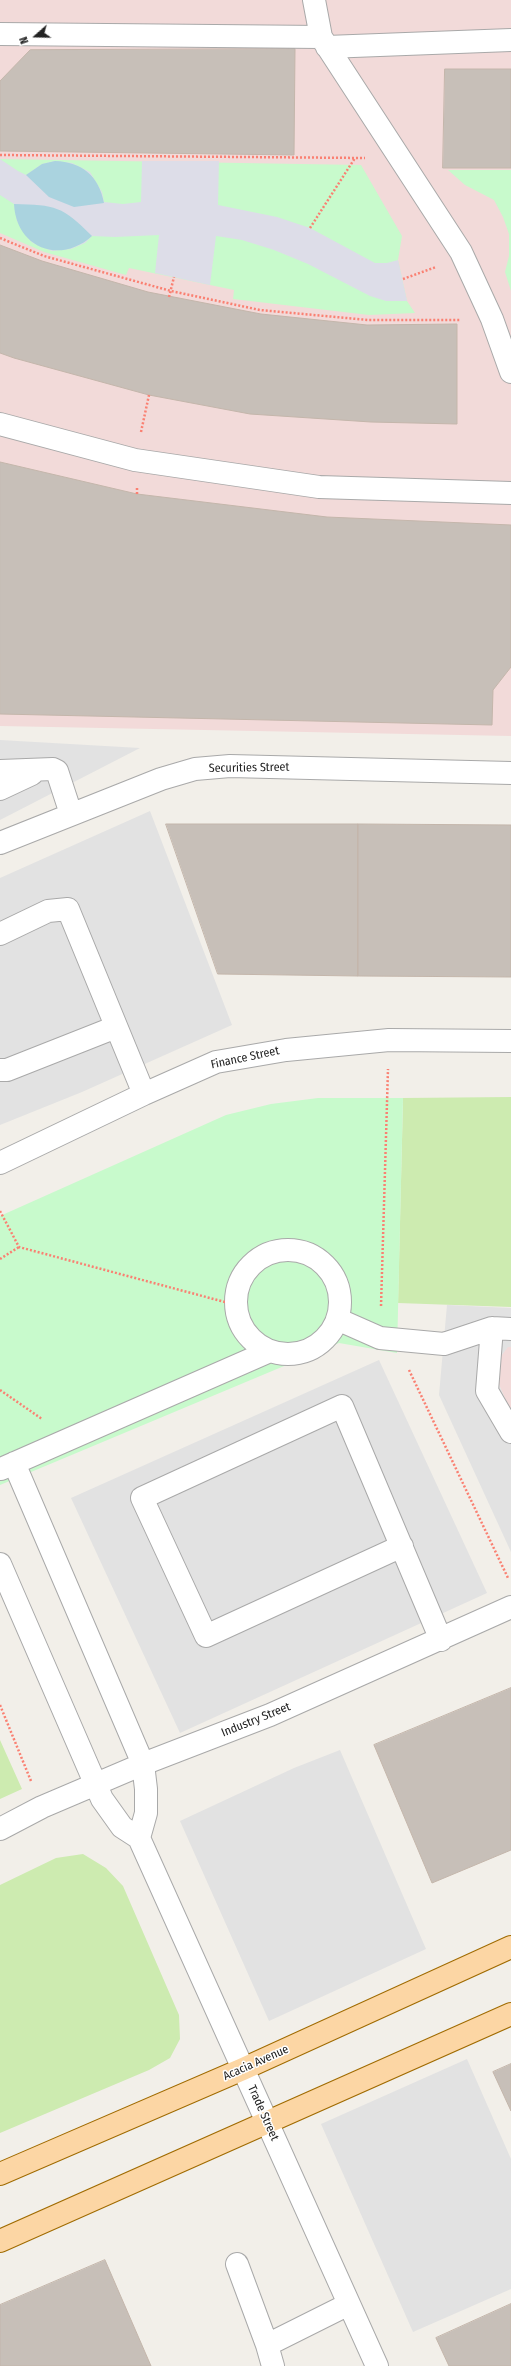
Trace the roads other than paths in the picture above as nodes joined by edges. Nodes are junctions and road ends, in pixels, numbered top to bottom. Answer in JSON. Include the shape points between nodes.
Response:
{"nodes":[{"id":1,"x":314,"y":0,"type":"edge"},
{"id":2,"x":0,"y":34,"type":"edge"},
{"id":3,"x":511,"y":40,"type":"edge"},
{"id":4,"x":324,"y":42,"type":"junction"},
{"id":5,"x":501,"y":318,"type":"edge"},
{"id":6,"x":511,"y":372,"type":"edge"},
{"id":7,"x":0,"y":424,"type":"edge"},
{"id":8,"x":511,"y":493,"type":"edge"},
{"id":9,"x":40,"y":770,"type":"junction"},
{"id":10,"x":0,"y":771,"type":"edge"},
{"id":11,"x":511,"y":773,"type":"edge"},
{"id":12,"x":0,"y":789,"type":"edge"},
{"id":13,"x":71,"y":814,"type":"junction"},
{"id":14,"x":0,"y":843,"type":"edge"},
{"id":15,"x":0,"y":934,"type":"edge"},
{"id":16,"x":116,"y":1027,"type":"junction"},
{"id":17,"x":511,"y":1041,"type":"edge"},
{"id":18,"x":0,"y":1070,"type":"edge"},
{"id":19,"x":144,"y":1094,"type":"junction"},
{"id":20,"x":0,"y":1163,"type":"edge"},
{"id":21,"x":337,"y":1319,"type":"junction"},
{"id":22,"x":502,"y":1328,"type":"edge"},
{"id":23,"x":270,"y":1351,"type":"junction"},
{"id":24,"x":511,"y":1432,"type":"edge"},
{"id":25,"x":7,"y":1466,"type":"edge"},
{"id":26,"x":402,"y":1546,"type":"junction"},
{"id":27,"x":0,"y":1564,"type":"edge"},
{"id":28,"x":511,"y":1607,"type":"edge"},
{"id":29,"x":441,"y":1640,"type":"junction"},
{"id":30,"x":143,"y":1764,"type":"junction"},
{"id":31,"x":97,"y":1785,"type":"junction"},
{"id":32,"x":0,"y":1829,"type":"edge"},
{"id":33,"x":139,"y":1838,"type":"junction"},
{"id":34,"x":511,"y":1947,"type":"edge"},
{"id":35,"x":511,"y":2014,"type":"edge"},
{"id":36,"x":243,"y":2069,"type":"junction"},
{"id":37,"x":267,"y":2121,"type":"junction"},
{"id":38,"x":0,"y":2174,"type":"edge"},
{"id":39,"x":0,"y":2241,"type":"edge"},
{"id":40,"x":237,"y":2264,"type":"dead end"},
{"id":41,"x":349,"y":2304,"type":"junction"},
{"id":42,"x":267,"y":2344,"type":"junction"},
{"id":43,"x":273,"y":2366,"type":"edge"},
{"id":44,"x":377,"y":2366,"type":"edge"}],
"edges":[{"from":1,"to":4,"type":"street"},
{"from":2,"to":4,"type":"street"},
{"from":3,"to":4,"type":"street"},
{"from":4,"to":5,"type":"street","via":[[462,252]]},
{"from":5,"to":6,"type":"street"},
{"from":7,"to":8,"type":"street","via":[[135,460],[318,487]]},
{"from":9,"to":10,"type":"street"},
{"from":9,"to":12,"type":"street"},
{"from":9,"to":13,"type":"street","via":[[57,771]]},
{"from":11,"to":13,"type":"street","name":"Securities Street","via":[[214,767],[195,769],[161,779]]},
{"from":13,"to":14,"type":"street","name":"Securities Street"},
{"from":15,"to":16,"type":"street","via":[[48,911],[68,909]]},
{"from":16,"to":18,"type":"street","via":[[6,1070]]},
{"from":16,"to":19,"type":"street"},
{"from":17,"to":19,"type":"street","name":"Finance Street","via":[[389,1040],[286,1050],[216,1062]]},
{"from":19,"to":20,"type":"street","name":"Finance Street"},
{"from":21,"to":22,"type":"street","via":[[380,1338],[444,1344]]},
{"from":21,"to":23,"type":"street","via":[[330,1335],[316,1346],[299,1353],[284,1355]]},
{"from":21,"to":23,"type":"street","via":[[340,1300],[336,1283],[327,1267],[301,1250],[270,1252],[256,1260],[245,1272],[238,1289],[236,1305],[240,1323],[251,1339]]},
{"from":22,"to":24,"type":"street","via":[[487,1392]]},
{"from":23,"to":25,"type":"street"},
{"from":25,"to":30,"type":"street"},
{"from":26,"to":26,"type":"street","via":[[342,1406],[142,1498],[206,1636]]},
{"from":26,"to":29,"type":"street"},
{"from":27,"to":31,"type":"street"},
{"from":28,"to":29,"type":"street","name":"Industry Street"},
{"from":29,"to":30,"type":"street","name":"Industry Street","via":[[270,1715]]},
{"from":30,"to":31,"type":"street","name":"Industry Street"},
{"from":30,"to":33,"type":"street","via":[[146,1813]]},
{"from":31,"to":32,"type":"street","name":"Industry Street","via":[[42,1807]]},
{"from":31,"to":33,"type":"street","via":[[102,1800],[114,1818],[122,1827]]},
{"from":33,"to":36,"type":"street","name":"Trade Street"},
{"from":34,"to":36,"type":"main road","name":"Acacia Avenue"},
{"from":35,"to":37,"type":"main road"},
{"from":36,"to":37,"type":"street","name":"Trade Street"},
{"from":36,"to":38,"type":"main road","name":"Acacia Avenue"},
{"from":37,"to":39,"type":"main road"},
{"from":37,"to":41,"type":"street","name":"Trade Street"},
{"from":40,"to":42,"type":"street"},
{"from":41,"to":42,"type":"street"},
{"from":41,"to":44,"type":"street","name":"Trade Street"},
{"from":42,"to":43,"type":"street"}]}
